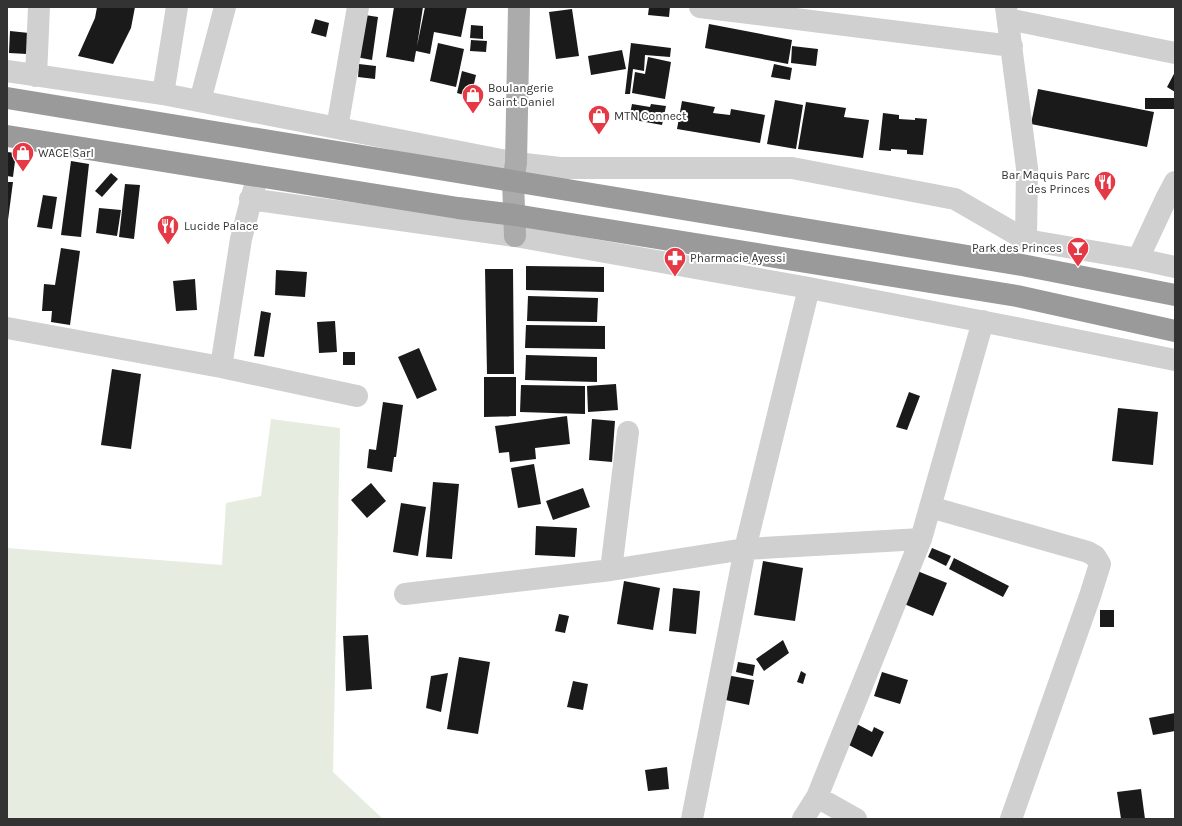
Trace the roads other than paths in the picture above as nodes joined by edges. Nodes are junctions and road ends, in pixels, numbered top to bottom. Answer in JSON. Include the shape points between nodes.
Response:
{"nodes":[{"id":1,"x":39,"y":7,"type":"edge"},
{"id":2,"x":177,"y":7,"type":"edge"},
{"id":3,"x":225,"y":7,"type":"edge"},
{"id":4,"x":358,"y":7,"type":"edge"},
{"id":5,"x":519,"y":7,"type":"edge"},
{"id":6,"x":700,"y":7,"type":"edge"},
{"id":7,"x":1007,"y":13,"type":"edge"},
{"id":8,"x":826,"y":15,"type":"edge"},
{"id":9,"x":1012,"y":46,"type":"junction"},
{"id":10,"x":1175,"y":53,"type":"edge"},
{"id":11,"x":7,"y":71,"type":"edge"},
{"id":12,"x":36,"y":76,"type":"junction"},
{"id":13,"x":164,"y":94,"type":"junction"},
{"id":14,"x":7,"y":98,"type":"edge"},
{"id":15,"x":200,"y":101,"type":"junction"},
{"id":16,"x":337,"y":128,"type":"junction"},
{"id":17,"x":7,"y":136,"type":"edge"},
{"id":18,"x":515,"y":172,"type":"junction"},
{"id":19,"x":258,"y":176,"type":"junction"},
{"id":20,"x":1175,"y":182,"type":"edge"},
{"id":21,"x":250,"y":199,"type":"junction"},
{"id":22,"x":515,"y":226,"type":"junction"},
{"id":23,"x":1026,"y":240,"type":"junction"},
{"id":24,"x":1138,"y":259,"type":"junction"},
{"id":25,"x":1175,"y":267,"type":"edge"},
{"id":26,"x":809,"y":288,"type":"junction"},
{"id":27,"x":1175,"y":295,"type":"edge"},
{"id":28,"x":983,"y":321,"type":"junction"},
{"id":29,"x":7,"y":328,"type":"edge"},
{"id":30,"x":1175,"y":331,"type":"edge"},
{"id":31,"x":1175,"y":360,"type":"edge"},
{"id":32,"x":221,"y":367,"type":"junction"},
{"id":33,"x":357,"y":396,"type":"dead end"},
{"id":34,"x":628,"y":432,"type":"dead end"},
{"id":35,"x":930,"y":507,"type":"junction"},
{"id":36,"x":921,"y":539,"type":"junction"},
{"id":37,"x":744,"y":549,"type":"junction"},
{"id":38,"x":611,"y":570,"type":"junction"},
{"id":39,"x":405,"y":594,"type":"dead end"},
{"id":40,"x":817,"y":797,"type":"junction"},
{"id":41,"x":692,"y":819,"type":"edge"},
{"id":42,"x":803,"y":819,"type":"edge"},
{"id":43,"x":856,"y":819,"type":"edge"},
{"id":44,"x":1011,"y":819,"type":"edge"}],
"edges":[{"from":1,"to":12,"type":"street"},
{"from":2,"to":13,"type":"street"},
{"from":3,"to":15,"type":"street"},
{"from":4,"to":16,"type":"street"},
{"from":5,"to":18,"type":"main road"},
{"from":6,"to":8,"type":"street"},
{"from":7,"to":9,"type":"street"},
{"from":7,"to":10,"type":"street"},
{"from":8,"to":9,"type":"street"},
{"from":9,"to":23,"type":"street","via":[[1027,168]]},
{"from":11,"to":12,"type":"street"},
{"from":12,"to":13,"type":"street"},
{"from":13,"to":15,"type":"street"},
{"from":14,"to":18,"type":"highway"},
{"from":15,"to":16,"type":"street"},
{"from":16,"to":18,"type":"street"},
{"from":17,"to":19,"type":"highway"},
{"from":18,"to":22,"type":"main road"},
{"from":18,"to":23,"type":"street","via":[[560,168],[792,168],[955,199]]},
{"from":18,"to":27,"type":"highway"},
{"from":19,"to":21,"type":"street"},
{"from":19,"to":22,"type":"highway","via":[[458,208]]},
{"from":20,"to":24,"type":"street"},
{"from":21,"to":22,"type":"street"},
{"from":21,"to":32,"type":"street","via":[[241,239]]},
{"from":22,"to":26,"type":"street"},
{"from":22,"to":30,"type":"highway","via":[[1016,296]]},
{"from":23,"to":24,"type":"street"},
{"from":24,"to":25,"type":"street"},
{"from":26,"to":28,"type":"street"},
{"from":26,"to":37,"type":"street"},
{"from":28,"to":31,"type":"street"},
{"from":28,"to":35,"type":"street"},
{"from":29,"to":32,"type":"street"},
{"from":32,"to":33,"type":"street"},
{"from":34,"to":38,"type":"street"},
{"from":35,"to":36,"type":"street"},
{"from":35,"to":44,"type":"street","via":[[1088,552],[1095,556],[1100,564]]},
{"from":36,"to":37,"type":"street"},
{"from":36,"to":40,"type":"street"},
{"from":37,"to":38,"type":"street"},
{"from":37,"to":41,"type":"street"},
{"from":38,"to":39,"type":"street"},
{"from":40,"to":42,"type":"street"},
{"from":40,"to":43,"type":"street"}]}
